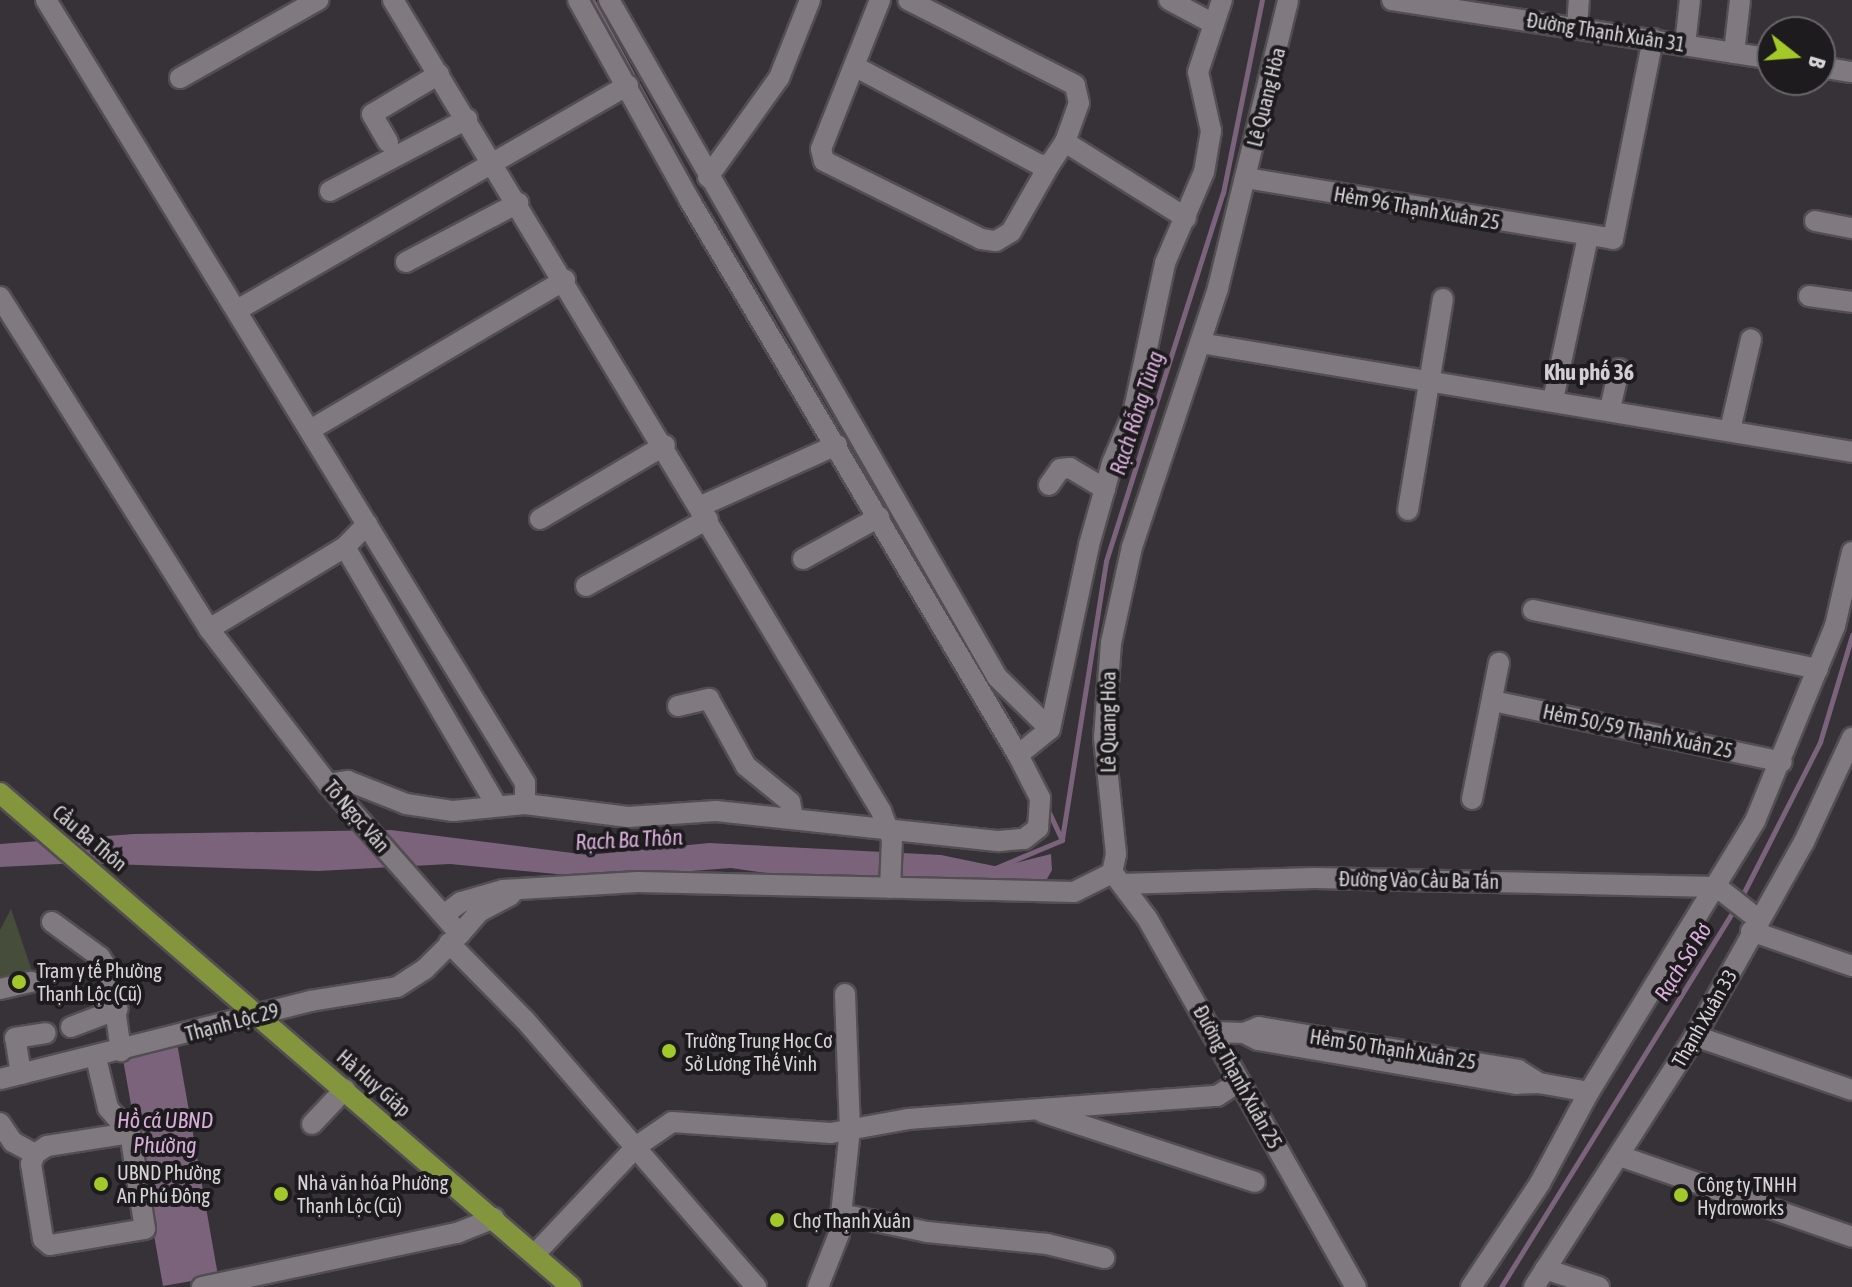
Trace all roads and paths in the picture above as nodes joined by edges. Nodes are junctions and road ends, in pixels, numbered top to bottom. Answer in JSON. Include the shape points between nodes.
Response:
{"nodes":[{"id":1,"x":46,"y":0,"type":"edge"},
{"id":2,"x":318,"y":0,"type":"edge"},
{"id":3,"x":393,"y":0,"type":"edge"},
{"id":4,"x":578,"y":0,"type":"edge"},
{"id":5,"x":810,"y":0,"type":"edge"},
{"id":6,"x":880,"y":0,"type":"edge"},
{"id":7,"x":908,"y":0,"type":"edge"},
{"id":8,"x":1169,"y":0,"type":"edge"},
{"id":9,"x":1222,"y":0,"type":"edge"},
{"id":10,"x":1288,"y":0,"type":"edge"},
{"id":11,"x":1392,"y":0,"type":"edge"},
{"id":12,"x":1579,"y":0,"type":"edge"},
{"id":13,"x":1690,"y":0,"type":"edge"},
{"id":14,"x":1740,"y":0,"type":"edge"},
{"id":15,"x":602,"y":9,"type":"edge"},
{"id":16,"x":1214,"y":24,"type":"junction"},
{"id":17,"x":1577,"y":27,"type":"junction"},
{"id":18,"x":1653,"y":39,"type":"junction"},
{"id":19,"x":1685,"y":45,"type":"junction"},
{"id":20,"x":1734,"y":53,"type":"junction"},
{"id":21,"x":1756,"y":56,"type":"edge"},
{"id":22,"x":854,"y":66,"type":"junction"},
{"id":23,"x":439,"y":74,"type":"junction"},
{"id":24,"x":180,"y":78,"type":"dead end"},
{"id":25,"x":628,"y":85,"type":"junction"},
{"id":26,"x":467,"y":119,"type":"junction"},
{"id":27,"x":388,"y":142,"type":"dead end"},
{"id":28,"x":1065,"y":142,"type":"junction"},
{"id":29,"x":493,"y":161,"type":"junction"},
{"id":30,"x":1050,"y":164,"type":"junction"},
{"id":31,"x":708,"y":177,"type":"junction"},
{"id":32,"x":1246,"y":178,"type":"junction"},
{"id":33,"x":330,"y":191,"type":"dead end"},
{"id":34,"x":518,"y":203,"type":"junction"},
{"id":35,"x":1186,"y":218,"type":"junction"},
{"id":36,"x":1815,"y":221,"type":"dead end"},
{"id":37,"x":1852,"y":228,"type":"edge"},
{"id":38,"x":1588,"y":237,"type":"junction"},
{"id":39,"x":406,"y":262,"type":"dead end"},
{"id":40,"x":565,"y":280,"type":"junction"},
{"id":41,"x":1809,"y":296,"type":"dead end"},
{"id":42,"x":0,"y":297,"type":"edge"},
{"id":43,"x":1443,"y":299,"type":"dead end"},
{"id":44,"x":1852,"y":302,"type":"edge"},
{"id":45,"x":237,"y":310,"type":"junction"},
{"id":46,"x":1751,"y":339,"type":"dead end"},
{"id":47,"x":1200,"y":343,"type":"junction"},
{"id":48,"x":1619,"y":369,"type":"dead end"},
{"id":49,"x":1429,"y":380,"type":"junction"},
{"id":50,"x":1553,"y":400,"type":"junction"},
{"id":51,"x":1610,"y":409,"type":"junction"},
{"id":52,"x":310,"y":430,"type":"junction"},
{"id":53,"x":1730,"y":430,"type":"junction"},
{"id":54,"x":665,"y":445,"type":"junction"},
{"id":55,"x":837,"y":445,"type":"junction"},
{"id":56,"x":1852,"y":452,"type":"edge"},
{"id":57,"x":1049,"y":485,"type":"dead end"},
{"id":58,"x":1099,"y":487,"type":"junction"},
{"id":59,"x":1408,"y":510,"type":"dead end"},
{"id":60,"x":704,"y":512,"type":"junction"},
{"id":61,"x":879,"y":517,"type":"junction"},
{"id":62,"x":540,"y":519,"type":"dead end"},
{"id":63,"x":356,"y":535,"type":"junction"},
{"id":64,"x":1852,"y":552,"type":"edge"},
{"id":65,"x":803,"y":559,"type":"dead end"},
{"id":66,"x":586,"y":586,"type":"dead end"},
{"id":67,"x":1533,"y":610,"type":"dead end"},
{"id":68,"x":209,"y":629,"type":"junction"},
{"id":69,"x":1499,"y":663,"type":"dead end"},
{"id":70,"x":1818,"y":669,"type":"junction"},
{"id":71,"x":1493,"y":701,"type":"junction"},
{"id":72,"x":678,"y":706,"type":"dead end"},
{"id":73,"x":1050,"y":729,"type":"junction"},
{"id":74,"x":1852,"y":738,"type":"edge"},
{"id":75,"x":1018,"y":755,"type":"junction"},
{"id":76,"x":1848,"y":761,"type":"edge"},
{"id":77,"x":1782,"y":762,"type":"junction"},
{"id":78,"x":328,"y":784,"type":"junction"},
{"id":79,"x":2,"y":794,"type":"edge"},
{"id":80,"x":1472,"y":799,"type":"dead end"},
{"id":81,"x":525,"y":804,"type":"junction"},
{"id":82,"x":497,"y":806,"type":"junction"},
{"id":83,"x":793,"y":818,"type":"junction"},
{"id":84,"x":890,"y":832,"type":"junction"},
{"id":85,"x":1117,"y":878,"type":"junction"},
{"id":86,"x":890,"y":883,"type":"junction"},
{"id":87,"x":1717,"y":887,"type":"junction"},
{"id":88,"x":522,"y":889,"type":"junction"},
{"id":89,"x":445,"y":914,"type":"junction"},
{"id":90,"x":145,"y":916,"type":"joint"},
{"id":91,"x":52,"y":922,"type":"dead end"},
{"id":92,"x":1754,"y":925,"type":"junction"},
{"id":93,"x":454,"y":938,"type":"junction"},
{"id":94,"x":1852,"y":966,"type":"edge"},
{"id":95,"x":31,"y":982,"type":"dead end"},
{"id":96,"x":0,"y":989,"type":"edge"},
{"id":97,"x":845,"y":994,"type":"dead end"},
{"id":98,"x":118,"y":1009,"type":"junction"},
{"id":99,"x":259,"y":1015,"type":"junction"},
{"id":100,"x":71,"y":1027,"type":"dead end"},
{"id":101,"x":1212,"y":1032,"type":"junction"},
{"id":102,"x":46,"y":1033,"type":"dead end"},
{"id":103,"x":1695,"y":1036,"type":"junction"},
{"id":104,"x":8,"y":1040,"type":"edge"},
{"id":105,"x":121,"y":1051,"type":"junction"},
{"id":106,"x":96,"y":1058,"type":"junction"},
{"id":107,"x":21,"y":1074,"type":"junction"},
{"id":108,"x":0,"y":1079,"type":"edge"},
{"id":109,"x":1240,"y":1081,"type":"junction"},
{"id":110,"x":345,"y":1089,"type":"junction"},
{"id":111,"x":1852,"y":1090,"type":"edge"},
{"id":112,"x":1589,"y":1092,"type":"junction"},
{"id":113,"x":1032,"y":1109,"type":"junction"},
{"id":114,"x":0,"y":1123,"type":"edge"},
{"id":115,"x":312,"y":1124,"type":"dead end"},
{"id":116,"x":850,"y":1130,"type":"junction"},
{"id":117,"x":130,"y":1133,"type":"junction"},
{"id":118,"x":637,"y":1146,"type":"junction"},
{"id":119,"x":35,"y":1154,"type":"junction"},
{"id":120,"x":1620,"y":1156,"type":"junction"},
{"id":121,"x":1255,"y":1182,"type":"dead end"},
{"id":122,"x":841,"y":1214,"type":"junction"},
{"id":123,"x":494,"y":1218,"type":"junction"},
{"id":124,"x":1852,"y":1237,"type":"edge"},
{"id":125,"x":535,"y":1254,"type":"junction"},
{"id":126,"x":1104,"y":1258,"type":"dead end"},
{"id":127,"x":1545,"y":1269,"type":"junction"},
{"id":128,"x":202,"y":1287,"type":"edge"},
{"id":129,"x":571,"y":1287,"type":"edge"},
{"id":130,"x":756,"y":1287,"type":"edge"},
{"id":131,"x":818,"y":1287,"type":"edge"},
{"id":132,"x":1356,"y":1287,"type":"edge"},
{"id":133,"x":1471,"y":1287,"type":"edge"},
{"id":134,"x":1534,"y":1287,"type":"edge"},
{"id":135,"x":1599,"y":1287,"type":"edge"}],
"edges":[{"from":1,"to":45,"type":"street"},
{"from":2,"to":24,"type":"street"},
{"from":3,"to":23,"type":"street"},
{"from":4,"to":15,"type":"street"},
{"from":5,"to":31,"type":"street","via":[[779,78]]},
{"from":6,"to":22,"type":"street"},
{"from":7,"to":28,"type":"street","via":[[1075,85],[1079,103]]},
{"from":8,"to":16,"type":"street"},
{"from":9,"to":16,"type":"street"},
{"from":10,"to":32,"type":"street","name":"Lê Quang Hòa"},
{"from":11,"to":17,"type":"street","name":"Đường Thạnh Xuân 31"},
{"from":12,"to":17,"type":"street"},
{"from":13,"to":19,"type":"street"},
{"from":14,"to":20,"type":"street"},
{"from":15,"to":25,"type":"street"},
{"from":15,"to":31,"type":"street"},
{"from":16,"to":35,"type":"street","via":[[1198,72],[1211,131],[1204,172]]},
{"from":17,"to":18,"type":"street","name":"Đường Thạnh Xuân 31"},
{"from":18,"to":19,"type":"street","name":"Đường Thạnh Xuân 31"},
{"from":18,"to":38,"type":"street","via":[[1613,239]]},
{"from":19,"to":20,"type":"street","name":"Đường Thạnh Xuân 31"},
{"from":20,"to":21,"type":"street","name":"Đường Thạnh Xuân 31"},
{"from":22,"to":30,"type":"street","via":[[1040,165]]},
{"from":22,"to":30,"type":"street","via":[[821,149],[824,161],[835,169],[996,241],[1011,232]]},
{"from":23,"to":26,"type":"street"},
{"from":23,"to":27,"type":"street","via":[[372,114]]},
{"from":25,"to":29,"type":"street"},
{"from":25,"to":55,"type":"street","via":[[690,201]]},
{"from":26,"to":29,"type":"street"},
{"from":26,"to":33,"type":"street"},
{"from":28,"to":30,"type":"street"},
{"from":28,"to":35,"type":"street"},
{"from":29,"to":34,"type":"street"},
{"from":29,"to":45,"type":"street"},
{"from":31,"to":73,"type":"street","via":[[997,677]]},
{"from":32,"to":38,"type":"street","name":"Hẻm 96 Thạnh Xuân 25"},
{"from":32,"to":47,"type":"street","name":"Lê Quang Hòa"},
{"from":34,"to":39,"type":"street"},
{"from":34,"to":40,"type":"street"},
{"from":35,"to":58,"type":"street","via":[[1165,263],[1133,414]]},
{"from":36,"to":37,"type":"street"},
{"from":38,"to":50,"type":"street"},
{"from":40,"to":52,"type":"street"},
{"from":40,"to":54,"type":"street"},
{"from":41,"to":44,"type":"street"},
{"from":42,"to":68,"type":"street","name":"Tô Ngọc Vân"},
{"from":43,"to":49,"type":"street"},
{"from":45,"to":52,"type":"street"},
{"from":46,"to":53,"type":"street"},
{"from":47,"to":49,"type":"street"},
{"from":47,"to":85,"type":"street","name":"Lê Quang Hòa","via":[[1132,547],[1109,655],[1104,738]]},
{"from":48,"to":51,"type":"street"},
{"from":49,"to":50,"type":"street"},
{"from":49,"to":59,"type":"street"},
{"from":50,"to":51,"type":"street"},
{"from":51,"to":53,"type":"street"},
{"from":52,"to":63,"type":"street"},
{"from":53,"to":56,"type":"street"},
{"from":54,"to":60,"type":"street"},
{"from":54,"to":62,"type":"street"},
{"from":55,"to":60,"type":"street"},
{"from":55,"to":61,"type":"street"},
{"from":57,"to":58,"type":"street","via":[[1060,469],[1070,468]]},
{"from":58,"to":73,"type":"street"},
{"from":60,"to":66,"type":"street"},
{"from":60,"to":84,"type":"street"},
{"from":61,"to":65,"type":"street"},
{"from":61,"to":75,"type":"street"},
{"from":63,"to":68,"type":"street"},
{"from":63,"to":81,"type":"street","via":[[525,783]]},
{"from":63,"to":82,"type":"street"},
{"from":64,"to":70,"type":"street","via":[[1835,626]]},
{"from":67,"to":70,"type":"street"},
{"from":68,"to":78,"type":"street","name":"Tô Ngọc Vân"},
{"from":69,"to":71,"type":"street"},
{"from":70,"to":77,"type":"street"},
{"from":71,"to":77,"type":"street","name":"Hẻm 50/59 Thạnh Xuân 25"},
{"from":71,"to":80,"type":"street"},
{"from":72,"to":83,"type":"street","via":[[709,699],[746,766],[790,802]]},
{"from":73,"to":75,"type":"street"},
{"from":74,"to":76,"type":"street","name":"Thạnh Xuân 33"},
{"from":75,"to":84,"type":"street","via":[[1043,812],[1038,828],[1024,839]]},
{"from":76,"to":92,"type":"street","name":"Thạnh Xuân 33"},
{"from":77,"to":87,"type":"street"},
{"from":78,"to":82,"type":"street","via":[[348,781],[406,804],[453,811]]},
{"from":78,"to":89,"type":"street","name":"Tô Ngọc Vân"},
{"from":79,"to":90,"type":"main road","name":"Cầu Ba Thôn"},
{"from":81,"to":82,"type":"street"},
{"from":81,"to":83,"type":"street","via":[[628,817],[716,811]]},
{"from":83,"to":84,"type":"street"},
{"from":84,"to":86,"type":"street"},
{"from":85,"to":86,"type":"street","via":[[1074,892]]},
{"from":85,"to":87,"type":"street","name":"Đường Vào Cầu Ba Tấn"},
{"from":85,"to":101,"type":"street","name":"Đường Thạnh Xuân 25","via":[[1147,918]]},
{"from":86,"to":88,"type":"street","via":[[638,882]]},
{"from":87,"to":92,"type":"street"},
{"from":87,"to":112,"type":"street"},
{"from":88,"to":89,"type":"street","via":[[485,893]]},
{"from":88,"to":93,"type":"street","via":[[479,912]]},
{"from":89,"to":93,"type":"street","name":"Tô Ngọc Vân"},
{"from":90,"to":99,"type":"main road","name":"Hà Huy Giáp"},
{"from":91,"to":98,"type":"street","via":[[100,957],[117,991]]},
{"from":92,"to":94,"type":"street"},
{"from":92,"to":103,"type":"street","name":"Thạnh Xuân 33"},
{"from":93,"to":99,"type":"street","name":"Thạnh Lộc 29","via":[[425,969],[397,987]]},
{"from":93,"to":118,"type":"street","name":"Tô Ngọc Vân"},
{"from":95,"to":96,"type":"street"},
{"from":97,"to":116,"type":"street"},
{"from":98,"to":100,"type":"street"},
{"from":98,"to":105,"type":"street"},
{"from":99,"to":105,"type":"street","name":"Thạnh Lộc 29"},
{"from":99,"to":110,"type":"main road","name":"Hà Huy Giáp"},
{"from":101,"to":109,"type":"street","name":"Đường Thạnh Xuân 25"},
{"from":101,"to":112,"type":"street","name":"Hẻm 50 Thạnh Xuân 25","via":[[1244,1033],[1258,1040],[1455,1074]]},
{"from":102,"to":104,"type":"street"},
{"from":103,"to":111,"type":"street"},
{"from":103,"to":120,"type":"street","name":"Thạnh Xuân 33"},
{"from":104,"to":107,"type":"street"},
{"from":105,"to":106,"type":"street","name":"Thạnh Lộc 29"},
{"from":106,"to":107,"type":"street","name":"Thạnh Lộc 29"},
{"from":106,"to":117,"type":"street","via":[[108,1108]]},
{"from":107,"to":108,"type":"street","name":"Thạnh Lộc 29"},
{"from":109,"to":113,"type":"street","via":[[1217,1096]]},
{"from":109,"to":132,"type":"street","name":"Đường Thạnh Xuân 25"},
{"from":110,"to":115,"type":"street"},
{"from":110,"to":123,"type":"main road","name":"Hà Huy Giáp"},
{"from":112,"to":133,"type":"street","via":[[1540,1183]]},
{"from":113,"to":116,"type":"street"},
{"from":113,"to":121,"type":"street"},
{"from":114,"to":119,"type":"street","via":[[13,1142]]},
{"from":116,"to":118,"type":"street","via":[[672,1122]]},
{"from":116,"to":122,"type":"street"},
{"from":117,"to":119,"type":"street","via":[[47,1146]]},
{"from":117,"to":119,"type":"street","via":[[145,1229],[50,1245],[43,1239],[31,1164]]},
{"from":118,"to":125,"type":"street"},
{"from":118,"to":130,"type":"street","name":"Tô Ngọc Vân"},
{"from":120,"to":124,"type":"street"},
{"from":120,"to":127,"type":"street","name":"Thạnh Xuân 33"},
{"from":122,"to":126,"type":"street","via":[[927,1232],[1047,1244]]},
{"from":122,"to":131,"type":"street"},
{"from":123,"to":125,"type":"main road","name":"Hà Huy Giáp"},
{"from":123,"to":128,"type":"street","via":[[457,1233]]},
{"from":125,"to":129,"type":"main road","name":"Hà Huy Giáp"},
{"from":127,"to":134,"type":"street","name":"Thạnh Xuân 33"},
{"from":127,"to":135,"type":"street"}]}
